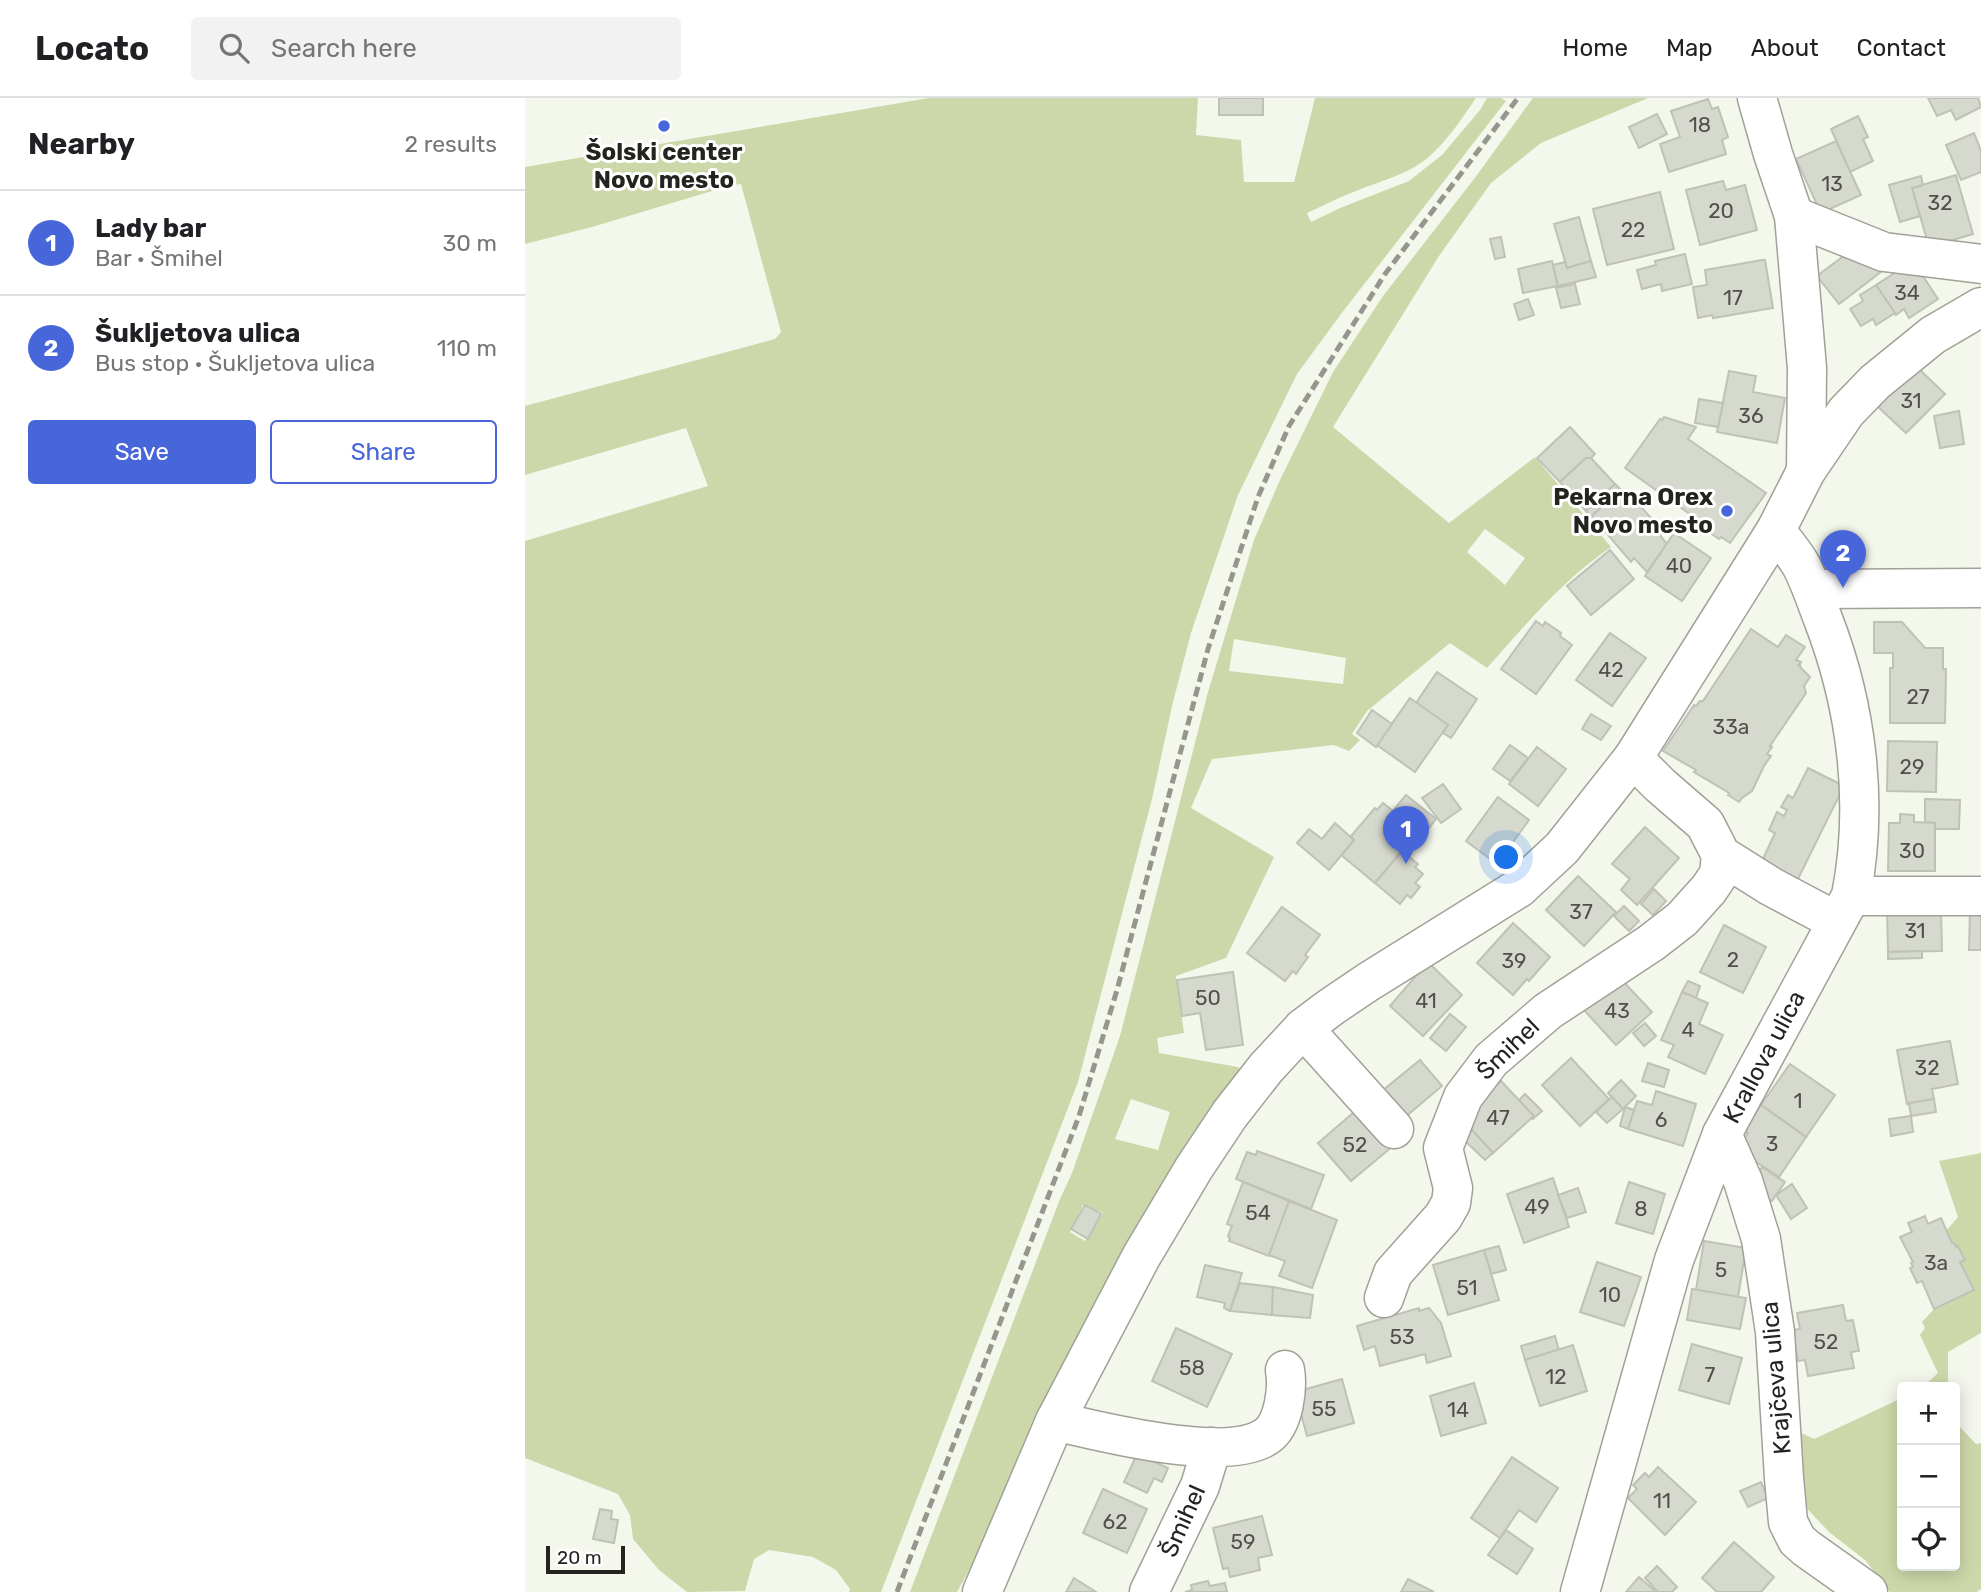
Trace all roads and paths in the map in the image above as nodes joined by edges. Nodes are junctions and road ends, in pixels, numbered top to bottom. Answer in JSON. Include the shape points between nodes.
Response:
{"nodes":[{"id":1,"x":1757,"y":98,"type":"edge"},
{"id":2,"x":1794,"y":216,"type":"junction"},
{"id":3,"x":1981,"y":264,"type":"edge"},
{"id":4,"x":1981,"y":307,"type":"edge"},
{"id":5,"x":1805,"y":471,"type":"junction"},
{"id":6,"x":1776,"y":530,"type":"junction"},
{"id":7,"x":1981,"y":588,"type":"edge"},
{"id":8,"x":1812,"y":589,"type":"junction"},
{"id":9,"x":1633,"y":758,"type":"junction"},
{"id":10,"x":1721,"y":855,"type":"junction"},
{"id":11,"x":1981,"y":896,"type":"edge"},
{"id":12,"x":1844,"y":909,"type":"junction"},
{"id":13,"x":1303,"y":1028,"type":"junction"},
{"id":14,"x":1394,"y":1129,"type":"dead end"},
{"id":15,"x":1723,"y":1134,"type":"junction"},
{"id":16,"x":1384,"y":1298,"type":"dead end"},
{"id":17,"x":1285,"y":1370,"type":"dead end"},
{"id":18,"x":1055,"y":1421,"type":"junction"},
{"id":19,"x":1212,"y":1447,"type":"junction"},
{"id":20,"x":982,"y":1592,"type":"edge"},
{"id":21,"x":1149,"y":1592,"type":"edge"},
{"id":22,"x":1580,"y":1592,"type":"edge"},
{"id":23,"x":1868,"y":1592,"type":"edge"}],
"edges":[{"from":1,"to":2,"type":"street"},
{"from":2,"to":3,"type":"street","via":[[1884,252]]},
{"from":2,"to":5,"type":"street","via":[[1807,368]]},
{"from":4,"to":5,"type":"street","via":[[1933,335],[1875,382],[1846,412]]},
{"from":5,"to":6,"type":"street"},
{"from":6,"to":8,"type":"street","name":"Krallova ulica"},
{"from":6,"to":9,"type":"street"},
{"from":7,"to":8,"type":"street"},
{"from":8,"to":12,"type":"street","name":"Krallova ulica","via":[[1834,646],[1857,757],[1861,827]]},
{"from":9,"to":10,"type":"street","via":[[1705,824]]},
{"from":9,"to":13,"type":"street","via":[[1562,848],[1519,888],[1367,982]]},
{"from":10,"to":12,"type":"street","via":[[1770,886]]},
{"from":10,"to":16,"type":"street","name":"Šmihel","via":[[1719,874],[1682,919],[1548,1011],[1491,1060],[1462,1097],[1443,1148],[1453,1188],[1451,1203],[1394,1273]]},
{"from":11,"to":12,"type":"street"},
{"from":12,"to":15,"type":"street","name":"Krallova ulica"},
{"from":13,"to":14,"type":"street"},
{"from":13,"to":18,"type":"street","via":[[1230,1114],[1194,1168],[1141,1257]]},
{"from":15,"to":22,"type":"street","name":"Krallova ulica","via":[[1674,1261]]},
{"from":15,"to":23,"type":"street","name":"Krajčeva ulica","via":[[1761,1239],[1775,1332],[1788,1522],[1805,1548]]},
{"from":17,"to":19,"type":"street","name":"Šmihel","via":[[1283,1410],[1272,1432],[1244,1444]]},
{"from":18,"to":19,"type":"street","name":"Šmihel","via":[[1120,1436]]},
{"from":18,"to":20,"type":"street"},
{"from":19,"to":21,"type":"street","name":"Šmihel","via":[[1200,1486]]}]}
